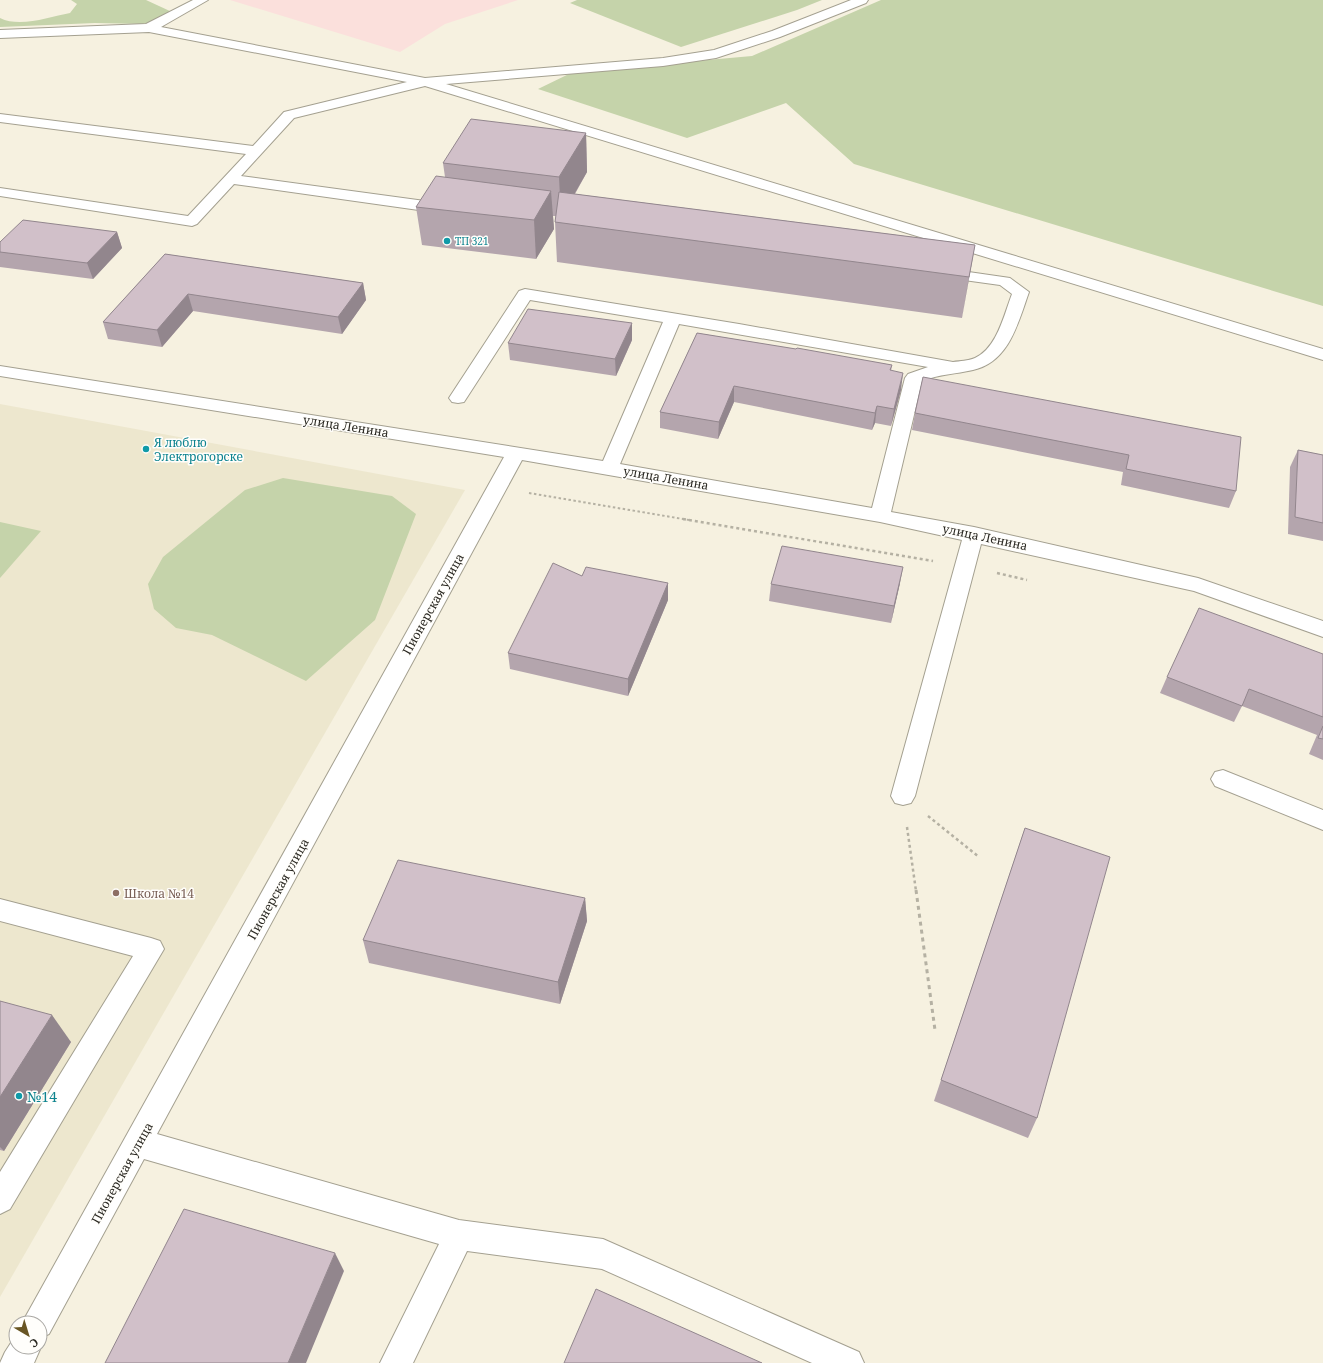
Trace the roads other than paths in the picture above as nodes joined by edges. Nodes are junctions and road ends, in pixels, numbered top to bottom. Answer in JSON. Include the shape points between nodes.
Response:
{"nodes":[{"id":1,"x":202,"y":0,"type":"edge"},
{"id":2,"x":862,"y":0,"type":"edge"},
{"id":3,"x":149,"y":28,"type":"junction"},
{"id":4,"x":0,"y":34,"type":"edge"},
{"id":5,"x":425,"y":82,"type":"junction"},
{"id":6,"x":0,"y":118,"type":"edge"},
{"id":7,"x":258,"y":152,"type":"junction"},
{"id":8,"x":232,"y":179,"type":"junction"},
{"id":9,"x":0,"y":192,"type":"edge"},
{"id":10,"x":461,"y":211,"type":"edge"},
{"id":11,"x":925,"y":271,"type":"edge"},
{"id":12,"x":674,"y":319,"type":"junction"},
{"id":13,"x":1323,"y":355,"type":"edge"},
{"id":14,"x":956,"y":367,"type":"junction"},
{"id":15,"x":0,"y":371,"type":"edge"},
{"id":16,"x":458,"y":398,"type":"dead end"},
{"id":17,"x":516,"y":454,"type":"junction"},
{"id":18,"x":608,"y":468,"type":"junction"},
{"id":19,"x":880,"y":516,"type":"junction"},
{"id":20,"x":974,"y":534,"type":"junction"},
{"id":21,"x":1323,"y":629,"type":"edge"},
{"id":22,"x":1223,"y":779,"type":"dead end"},
{"id":23,"x":903,"y":796,"type":"road end"},
{"id":24,"x":1323,"y":820,"type":"edge"},
{"id":25,"x":0,"y":910,"type":"edge"},
{"id":26,"x":138,"y":1143,"type":"junction"},
{"id":27,"x":0,"y":1199,"type":"edge"},
{"id":28,"x":459,"y":1235,"type":"junction"},
{"id":29,"x":42,"y":1315,"type":"edge"},
{"id":30,"x":396,"y":1363,"type":"edge"},
{"id":31,"x":848,"y":1363,"type":"edge"}],
"edges":[{"from":1,"to":3,"type":"street"},
{"from":2,"to":5,"type":"street","via":[[776,34],[716,54],[664,62]]},
{"from":3,"to":4,"type":"street"},
{"from":3,"to":5,"type":"street"},
{"from":5,"to":7,"type":"street","via":[[289,115]]},
{"from":5,"to":13,"type":"street"},
{"from":6,"to":7,"type":"street"},
{"from":7,"to":8,"type":"street"},
{"from":8,"to":9,"type":"street","via":[[192,221]]},
{"from":8,"to":10,"type":"street"},
{"from":11,"to":14,"type":"street","via":[[1004,281],[1021,292],[998,348],[973,365]]},
{"from":12,"to":14,"type":"street","via":[[739,328]]},
{"from":12,"to":16,"type":"street","via":[[525,294]]},
{"from":12,"to":18,"type":"street"},
{"from":14,"to":19,"type":"street","via":[[938,369],[914,378]]},
{"from":15,"to":17,"type":"street","name":"улица Ленина"},
{"from":17,"to":18,"type":"street","name":"улица Ленина"},
{"from":17,"to":26,"type":"street","name":"Пионерская улица"},
{"from":18,"to":19,"type":"street","name":"улица Ленина"},
{"from":19,"to":20,"type":"street","name":"улица Ленина"},
{"from":20,"to":21,"type":"street","name":"улица Ленина","via":[[1198,585]]},
{"from":20,"to":23,"type":"street"},
{"from":22,"to":24,"type":"street"},
{"from":25,"to":27,"type":"street","via":[[151,949]]},
{"from":26,"to":28,"type":"street"},
{"from":26,"to":29,"type":"street","name":"Пионерская улица"},
{"from":28,"to":30,"type":"street"},
{"from":28,"to":31,"type":"street","via":[[603,1254]]}]}
